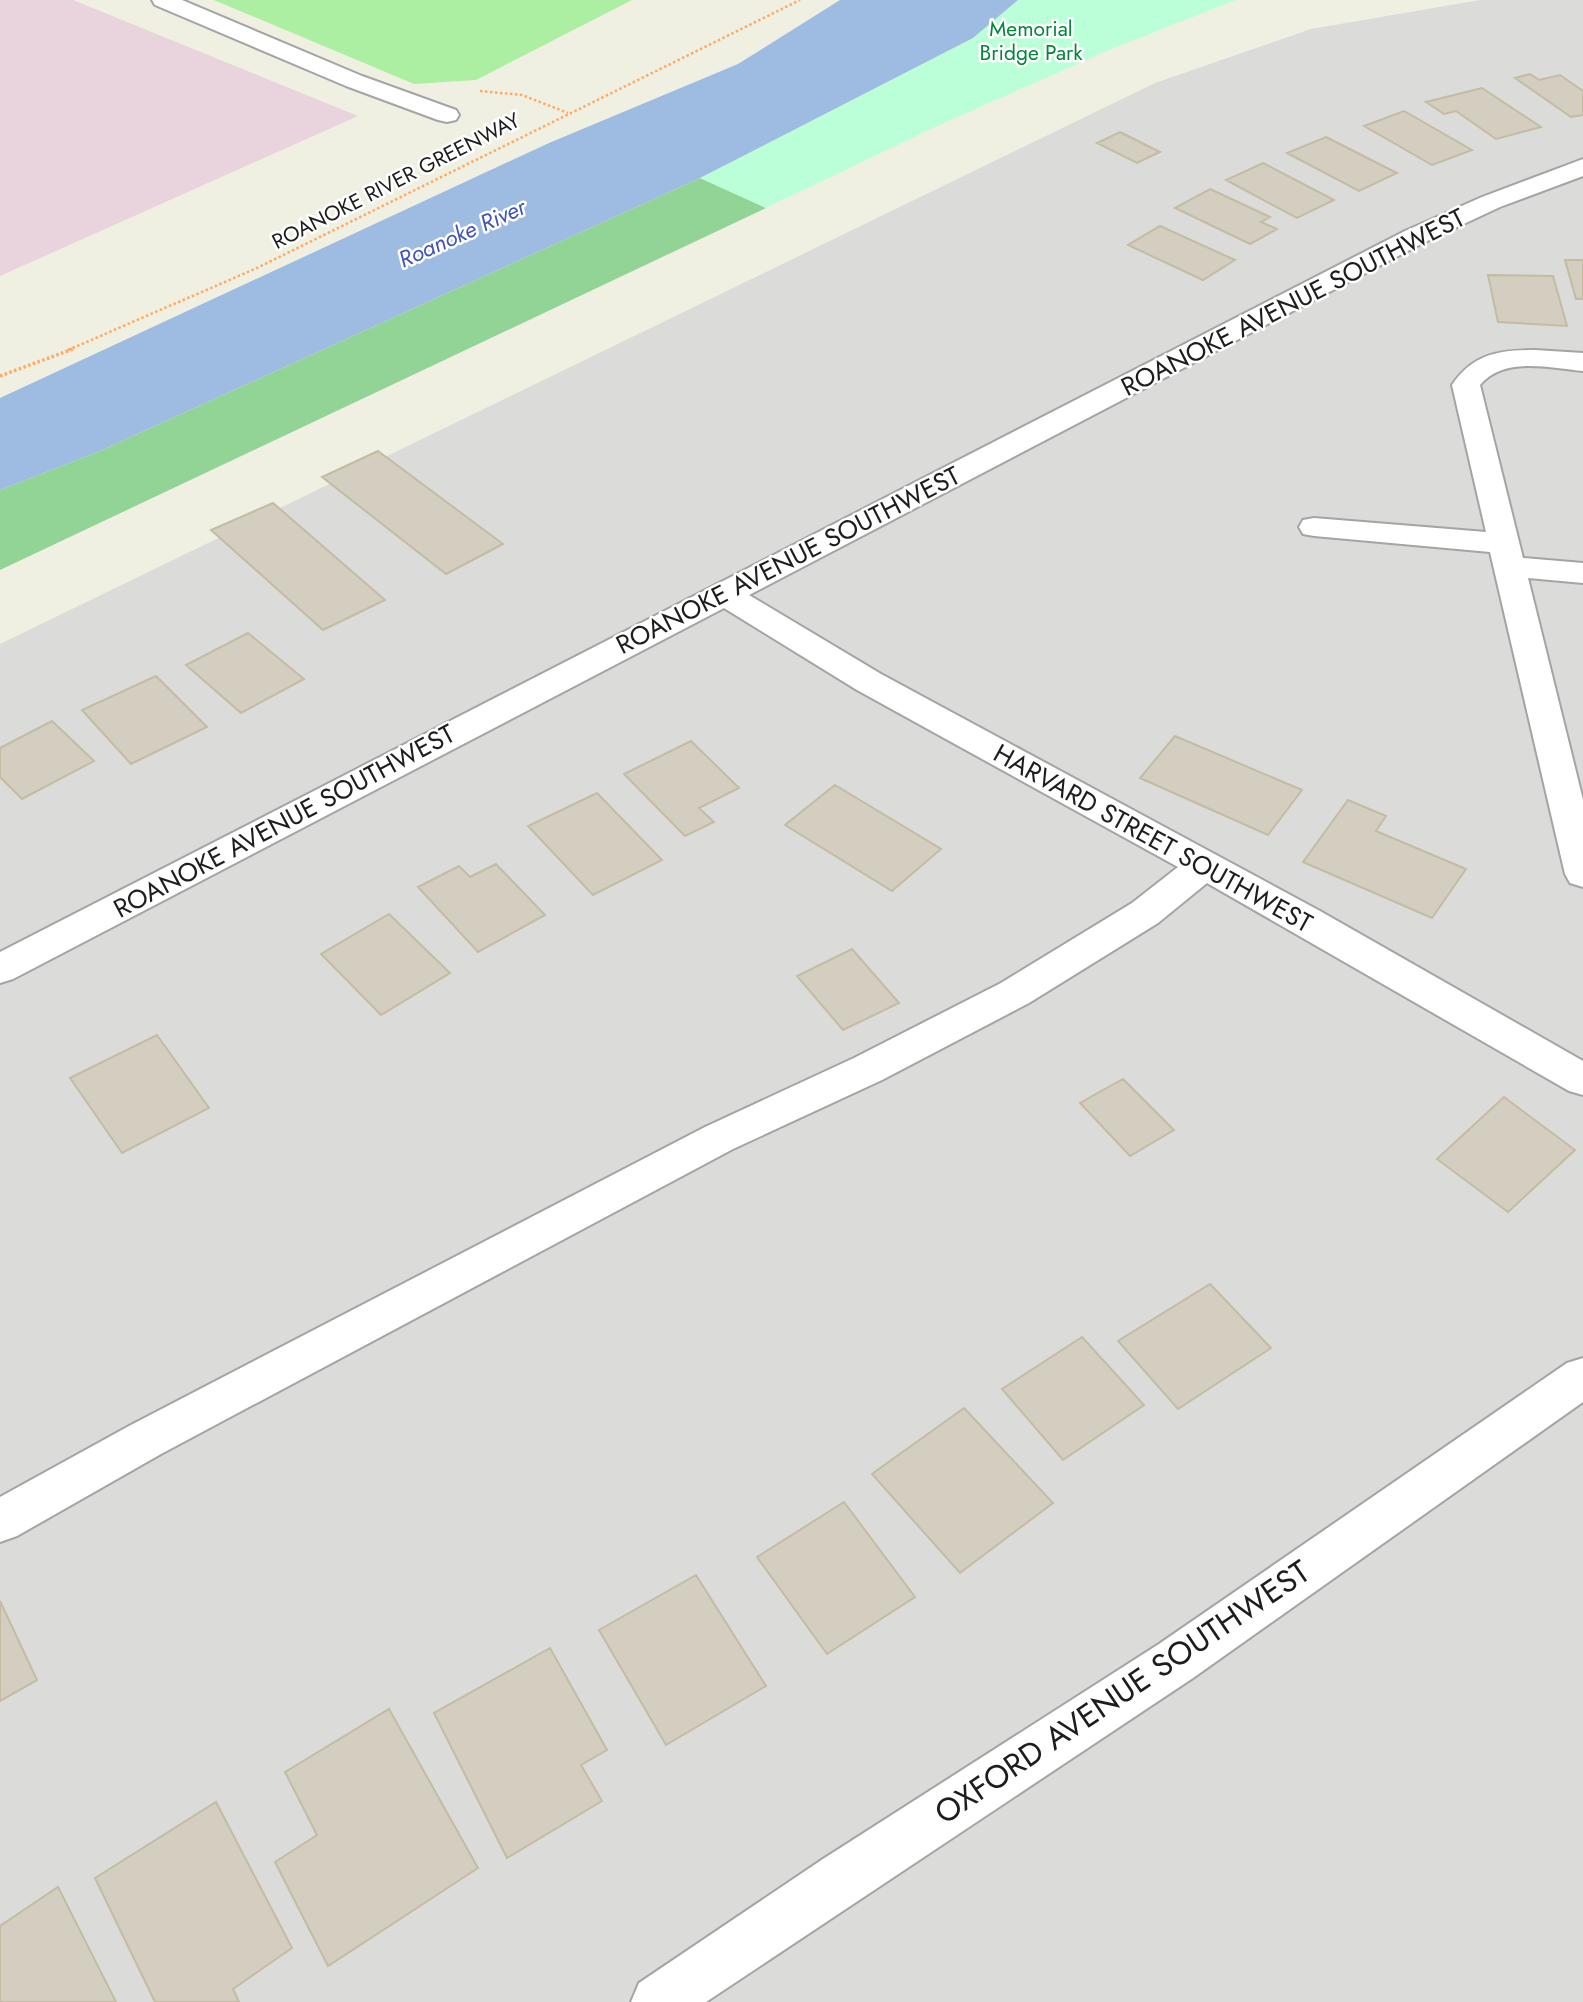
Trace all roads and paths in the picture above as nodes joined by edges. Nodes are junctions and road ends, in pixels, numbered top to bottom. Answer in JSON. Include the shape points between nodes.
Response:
{"nodes":[{"id":1,"x":163,"y":0,"type":"edge"},
{"id":2,"x":800,"y":0,"type":"edge"},
{"id":3,"x":419,"y":106,"type":"junction"},
{"id":4,"x":568,"y":113,"type":"junction"},
{"id":5,"x":447,"y":115,"type":"dead end"},
{"id":6,"x":1583,"y":167,"type":"edge"},
{"id":7,"x":1583,"y":362,"type":"edge"},
{"id":8,"x":0,"y":376,"type":"edge"},
{"id":9,"x":1314,"y":527,"type":"dead end"},
{"id":10,"x":1505,"y":555,"type":"junction"},
{"id":11,"x":1583,"y":573,"type":"edge"},
{"id":12,"x":724,"y":594,"type":"junction"},
{"id":13,"x":1204,"y":865,"type":"junction"},
{"id":14,"x":1583,"y":874,"type":"edge"},
{"id":15,"x":0,"y":969,"type":"edge"},
{"id":16,"x":1583,"y":1080,"type":"edge"},
{"id":17,"x":1583,"y":1377,"type":"edge"},
{"id":18,"x":0,"y":1521,"type":"edge"},
{"id":19,"x":658,"y":2002,"type":"edge"}],
"edges":[{"from":1,"to":3,"type":"street"},
{"from":2,"to":4,"type":"path","name":"ROANOKE RIVER GREENWAY"},
{"from":3,"to":4,"type":"path","via":[[457,93],[502,91]]},
{"from":3,"to":5,"type":"street"},
{"from":4,"to":8,"type":"path","name":"ROANOKE RIVER GREENWAY","via":[[257,268],[106,336]]},
{"from":6,"to":12,"type":"street","name":"ROANOKE AVENUE SOUTHWEST","via":[[1414,237]]},
{"from":7,"to":10,"type":"street","via":[[1513,359],[1490,363],[1473,372],[1466,386]]},
{"from":9,"to":10,"type":"street"},
{"from":10,"to":11,"type":"street"},
{"from":10,"to":14,"type":"street"},
{"from":12,"to":13,"type":"street","name":"HARVARD STREET SOUTHWEST","via":[[869,682]]},
{"from":12,"to":15,"type":"street","name":"ROANOKE AVENUE SOUTHWEST"},
{"from":13,"to":16,"type":"street","name":"HARVARD STREET SOUTHWEST"},
{"from":13,"to":18,"type":"street","via":[[1145,913],[1015,993],[869,1069],[719,1138]]},
{"from":17,"to":19,"type":"street","name":"OXFORD AVENUE SOUTHWEST","via":[[1176,1661]]}]}
